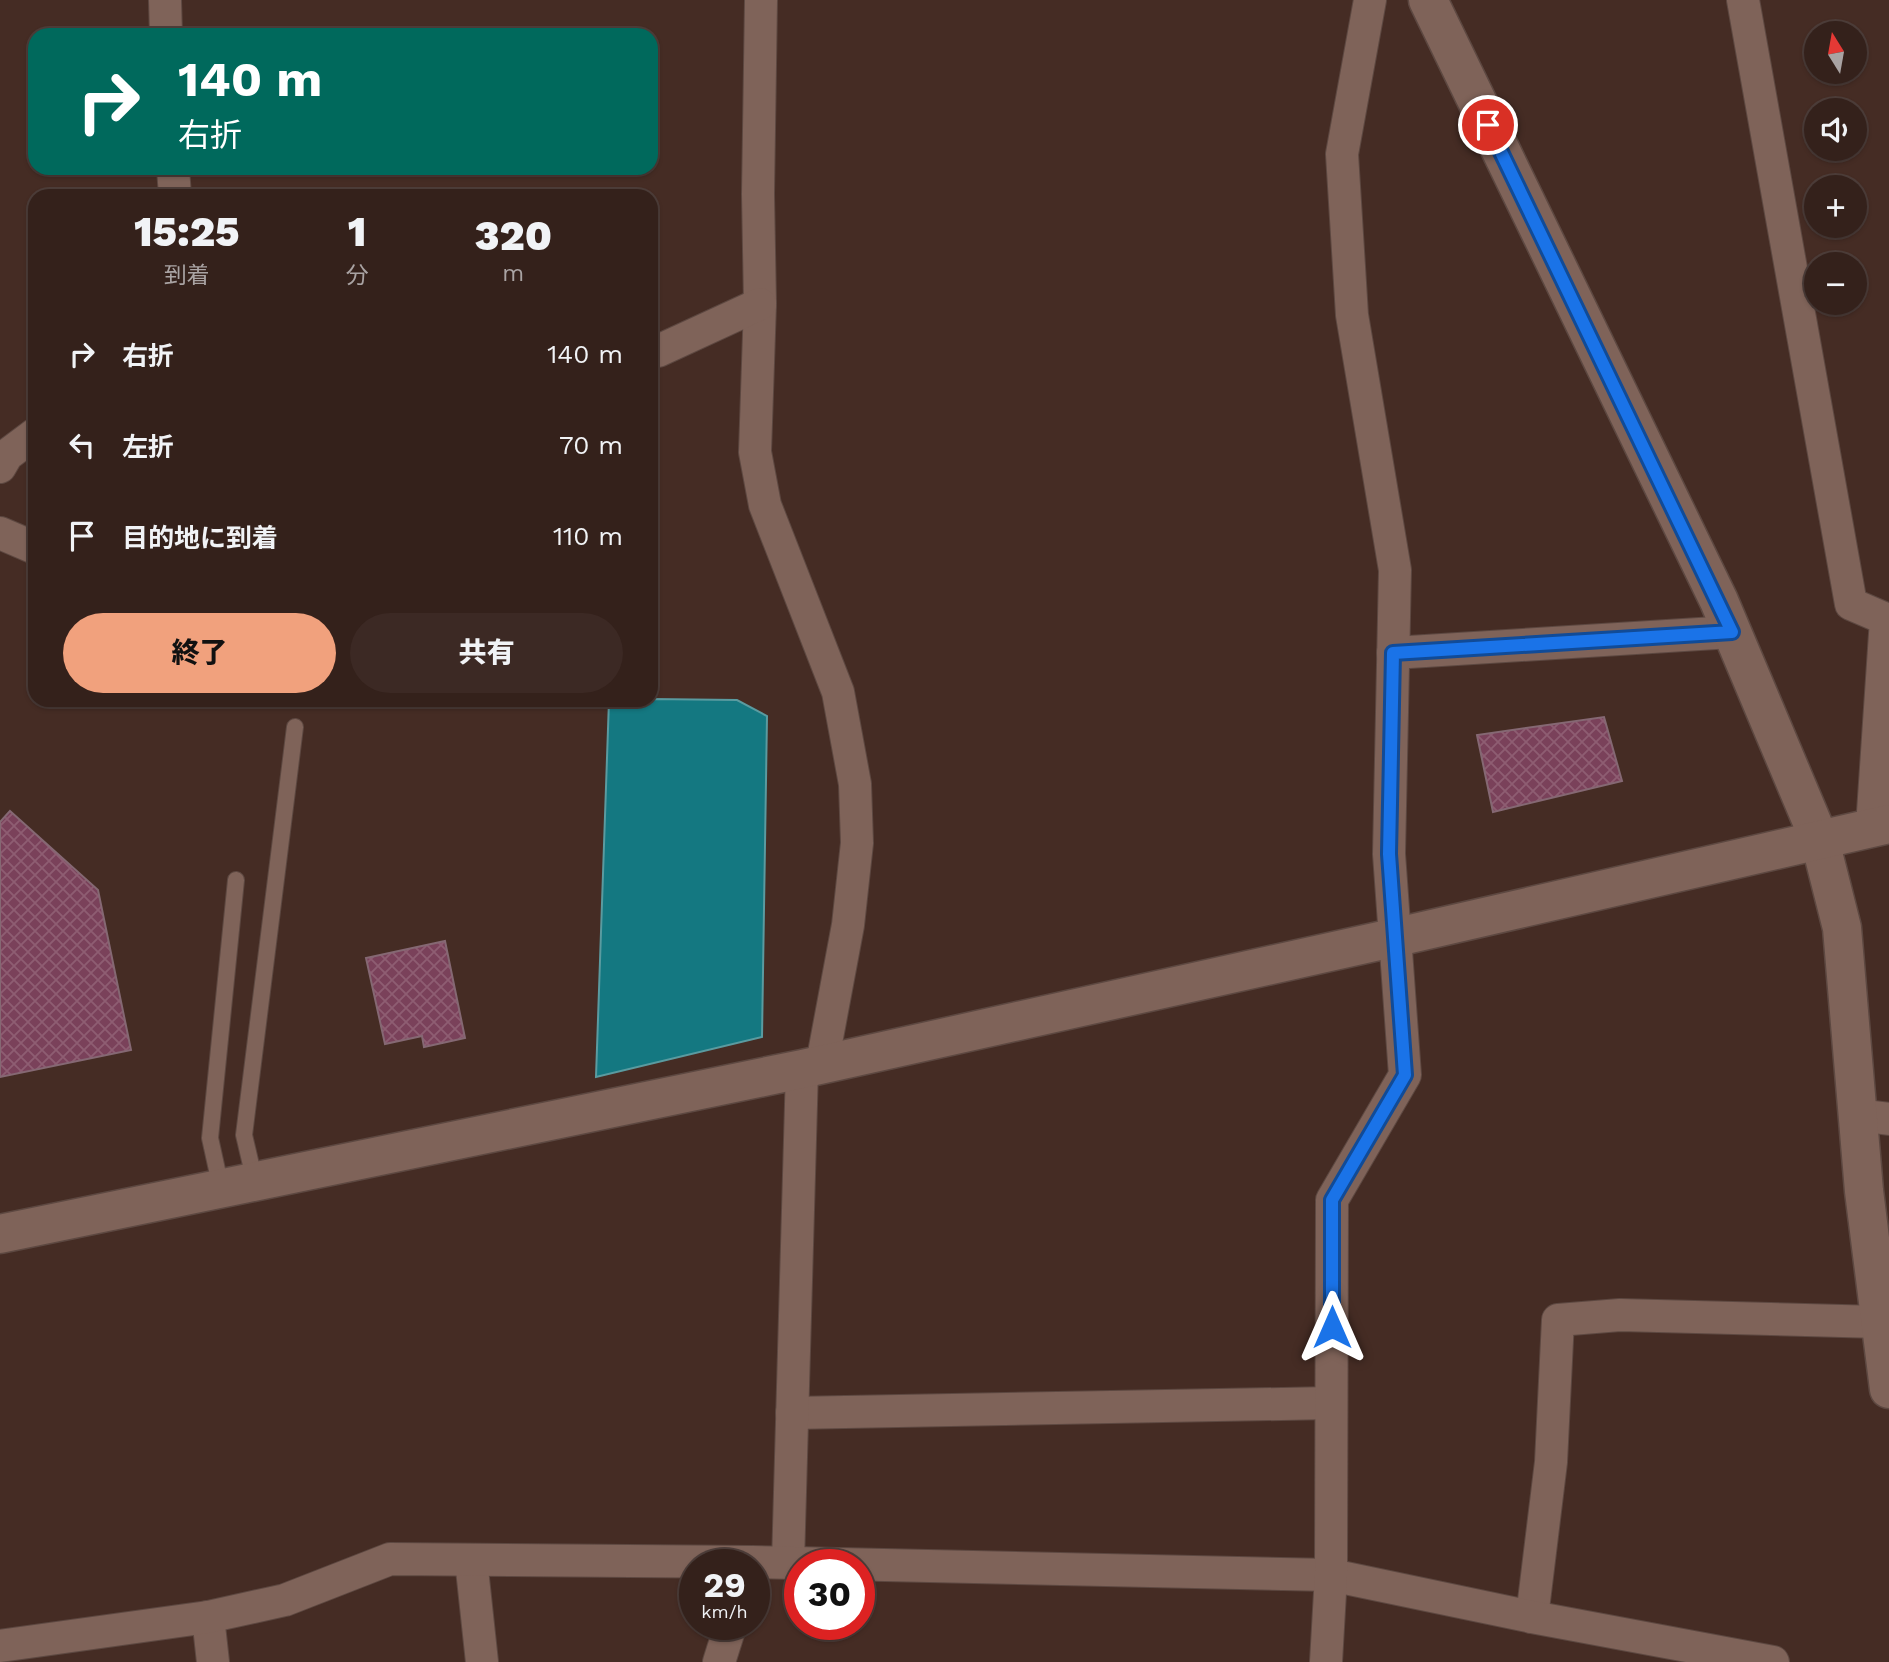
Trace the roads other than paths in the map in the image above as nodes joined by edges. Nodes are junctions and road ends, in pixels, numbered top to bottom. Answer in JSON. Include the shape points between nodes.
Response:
{"nodes":[{"id":1,"x":164,"y":0,"type":"edge"},
{"id":2,"x":761,"y":0,"type":"edge"},
{"id":3,"x":1370,"y":0,"type":"edge"},
{"id":4,"x":1428,"y":0,"type":"edge"},
{"id":5,"x":1742,"y":0,"type":"edge"},
{"id":6,"x":166,"y":28,"type":"edge"},
{"id":7,"x":760,"y":304,"type":"junction"},
{"id":8,"x":658,"y":351,"type":"edge"},
{"id":9,"x":0,"y":533,"type":"edge"},
{"id":10,"x":28,"y":545,"type":"edge"},
{"id":11,"x":1732,"y":632,"type":"junction"},
{"id":12,"x":1393,"y":653,"type":"junction"},
{"id":13,"x":295,"y":727,"type":"dead end"},
{"id":14,"x":1880,"y":826,"type":"edge"},
{"id":15,"x":1820,"y":841,"type":"junction"},
{"id":16,"x":236,"y":880,"type":"dead end"},
{"id":17,"x":1397,"y":937,"type":"junction"},
{"id":18,"x":812,"y":1066,"type":"junction"},
{"id":19,"x":1873,"y":1117,"type":"edge"},
{"id":20,"x":238,"y":1185,"type":"junction"},
{"id":21,"x":0,"y":1234,"type":"edge"},
{"id":22,"x":1879,"y":1322,"type":"junction"},
{"id":23,"x":1889,"y":1389,"type":"edge"},
{"id":24,"x":1331,"y":1403,"type":"junction"},
{"id":25,"x":792,"y":1413,"type":"junction"},
{"id":26,"x":788,"y":1549,"type":"edge"},
{"id":27,"x":471,"y":1560,"type":"junction"},
{"id":28,"x":679,"y":1562,"type":"edge"},
{"id":29,"x":875,"y":1565,"type":"edge"},
{"id":30,"x":1331,"y":1576,"type":"junction"},
{"id":31,"x":208,"y":1617,"type":"junction"},
{"id":32,"x":1532,"y":1617,"type":"junction"},
{"id":33,"x":726,"y":1640,"type":"edge"},
{"id":34,"x":0,"y":1646,"type":"edge"},
{"id":35,"x":213,"y":1662,"type":"edge"},
{"id":36,"x":482,"y":1662,"type":"edge"},
{"id":37,"x":719,"y":1662,"type":"edge"},
{"id":38,"x":1326,"y":1662,"type":"edge"},
{"id":39,"x":1773,"y":1662,"type":"edge"}],
"edges":[{"from":1,"to":6,"type":"street"},
{"from":2,"to":7,"type":"street"},
{"from":3,"to":12,"type":"street","via":[[1342,154],[1352,315],[1395,570]]},
{"from":4,"to":11,"type":"street"},
{"from":5,"to":14,"type":"street","via":[[1851,604],[1886,619]]},
{"from":7,"to":8,"type":"street"},
{"from":7,"to":18,"type":"street","via":[[755,452],[765,505],[838,692],[855,784],[857,842],[848,925]]},
{"from":9,"to":10,"type":"street"},
{"from":11,"to":12,"type":"street"},
{"from":11,"to":15,"type":"street"},
{"from":12,"to":17,"type":"street","via":[[1389,854]]},
{"from":13,"to":20,"type":"lane"},
{"from":14,"to":15,"type":"street"},
{"from":15,"to":17,"type":"street"},
{"from":15,"to":19,"type":"street","via":[[1842,928]]},
{"from":16,"to":20,"type":"lane","via":[[210,1138]]},
{"from":17,"to":18,"type":"street"},
{"from":17,"to":24,"type":"street","via":[[1405,1075],[1332,1200]]},
{"from":18,"to":20,"type":"street"},
{"from":18,"to":25,"type":"street"},
{"from":19,"to":22,"type":"street","via":[[1864,1191]]},
{"from":20,"to":21,"type":"street"},
{"from":22,"to":23,"type":"street"},
{"from":22,"to":32,"type":"street","via":[[1620,1315],[1558,1320],[1551,1462]]},
{"from":24,"to":25,"type":"street"},
{"from":24,"to":30,"type":"street"},
{"from":25,"to":26,"type":"street"},
{"from":27,"to":28,"type":"street"},
{"from":27,"to":31,"type":"street","via":[[390,1559],[285,1600]]},
{"from":27,"to":36,"type":"street"},
{"from":29,"to":30,"type":"street"},
{"from":30,"to":32,"type":"street"},
{"from":30,"to":38,"type":"street"},
{"from":31,"to":34,"type":"street"},
{"from":31,"to":35,"type":"street"},
{"from":32,"to":39,"type":"street"},
{"from":33,"to":37,"type":"street"}]}
